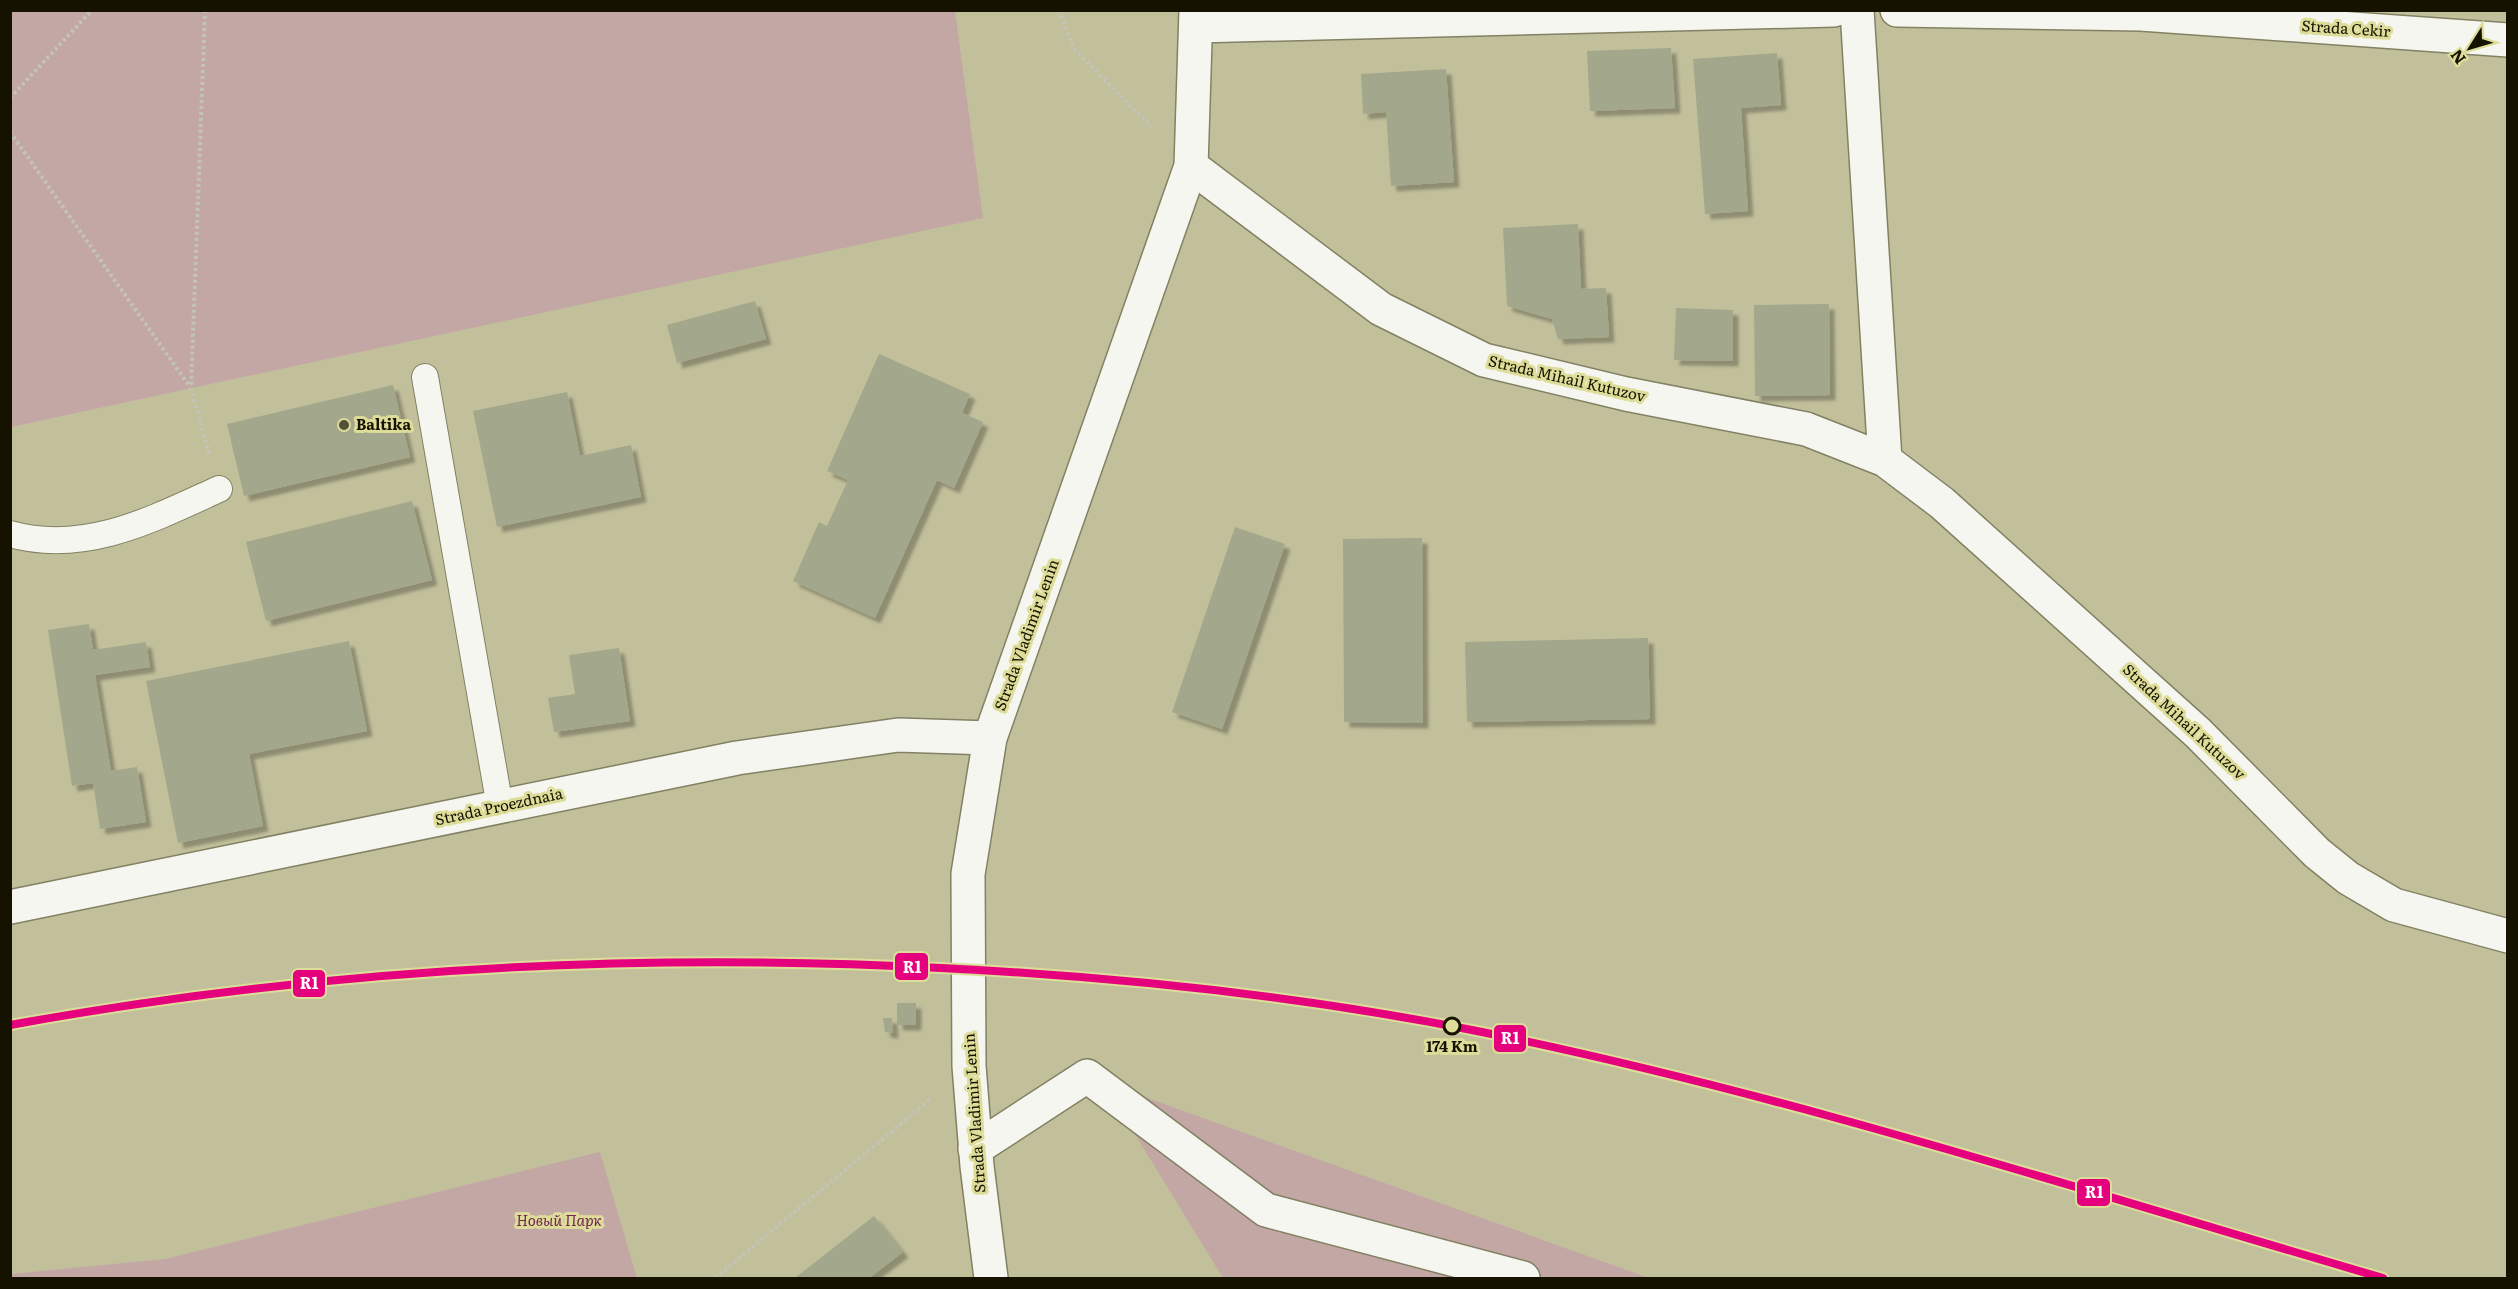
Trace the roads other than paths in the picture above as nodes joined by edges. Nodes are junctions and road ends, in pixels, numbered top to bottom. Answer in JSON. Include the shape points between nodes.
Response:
{"nodes":[{"id":1,"x":1834,"y":10,"type":"edge"},
{"id":2,"x":1857,"y":10,"type":"edge"},
{"id":3,"x":1897,"y":10,"type":"edge"},
{"id":4,"x":2140,"y":12,"type":"edge"},
{"id":5,"x":1196,"y":18,"type":"edge"},
{"id":6,"x":2508,"y":40,"type":"edge"},
{"id":7,"x":1191,"y":166,"type":"junction"},
{"id":8,"x":425,"y":377,"type":"dead end"},
{"id":9,"x":1885,"y":460,"type":"junction"},
{"id":10,"x":219,"y":489,"type":"road end"},
{"id":11,"x":10,"y":534,"type":"edge"},
{"id":12,"x":990,"y":738,"type":"junction"},
{"id":13,"x":500,"y":807,"type":"junction"},
{"id":14,"x":10,"y":907,"type":"edge"},
{"id":15,"x":2508,"y":936,"type":"edge"},
{"id":16,"x":975,"y":1149,"type":"junction"},
{"id":17,"x":991,"y":1278,"type":"edge"},
{"id":18,"x":1523,"y":1278,"type":"edge"}],
"edges":[{"from":1,"to":5,"type":"street"},
{"from":2,"to":9,"type":"street"},
{"from":3,"to":4,"type":"street","name":"Strada Cekir"},
{"from":4,"to":6,"type":"street","name":"Strada Cekir"},
{"from":5,"to":7,"type":"street","name":"Strada Vladimir Lenin"},
{"from":7,"to":9,"type":"street","name":"Strada Mihail Kutuzov","via":[[1381,309],[1484,360],[1626,394],[1806,429]]},
{"from":7,"to":12,"type":"street","name":"Strada Vladimir Lenin"},
{"from":8,"to":13,"type":"lane"},
{"from":9,"to":15,"type":"street","name":"Strada Mihail Kutuzov","via":[[1942,503],[2199,733],[2317,853],[2348,878],[2394,905]]},
{"from":10,"to":11,"type":"lane","via":[[125,531],[42,541]]},
{"from":12,"to":13,"type":"street","name":"Strada Proezdnaia","via":[[898,735],[737,758]]},
{"from":12,"to":16,"type":"street","name":"Strada Vladimir Lenin","via":[[968,874],[969,1066]]},
{"from":13,"to":14,"type":"street","name":"Strada Proezdnaia"},
{"from":16,"to":17,"type":"street","name":"Strada Vladimir Lenin"},
{"from":16,"to":18,"type":"street","via":[[1087,1076],[1266,1210]]}]}
